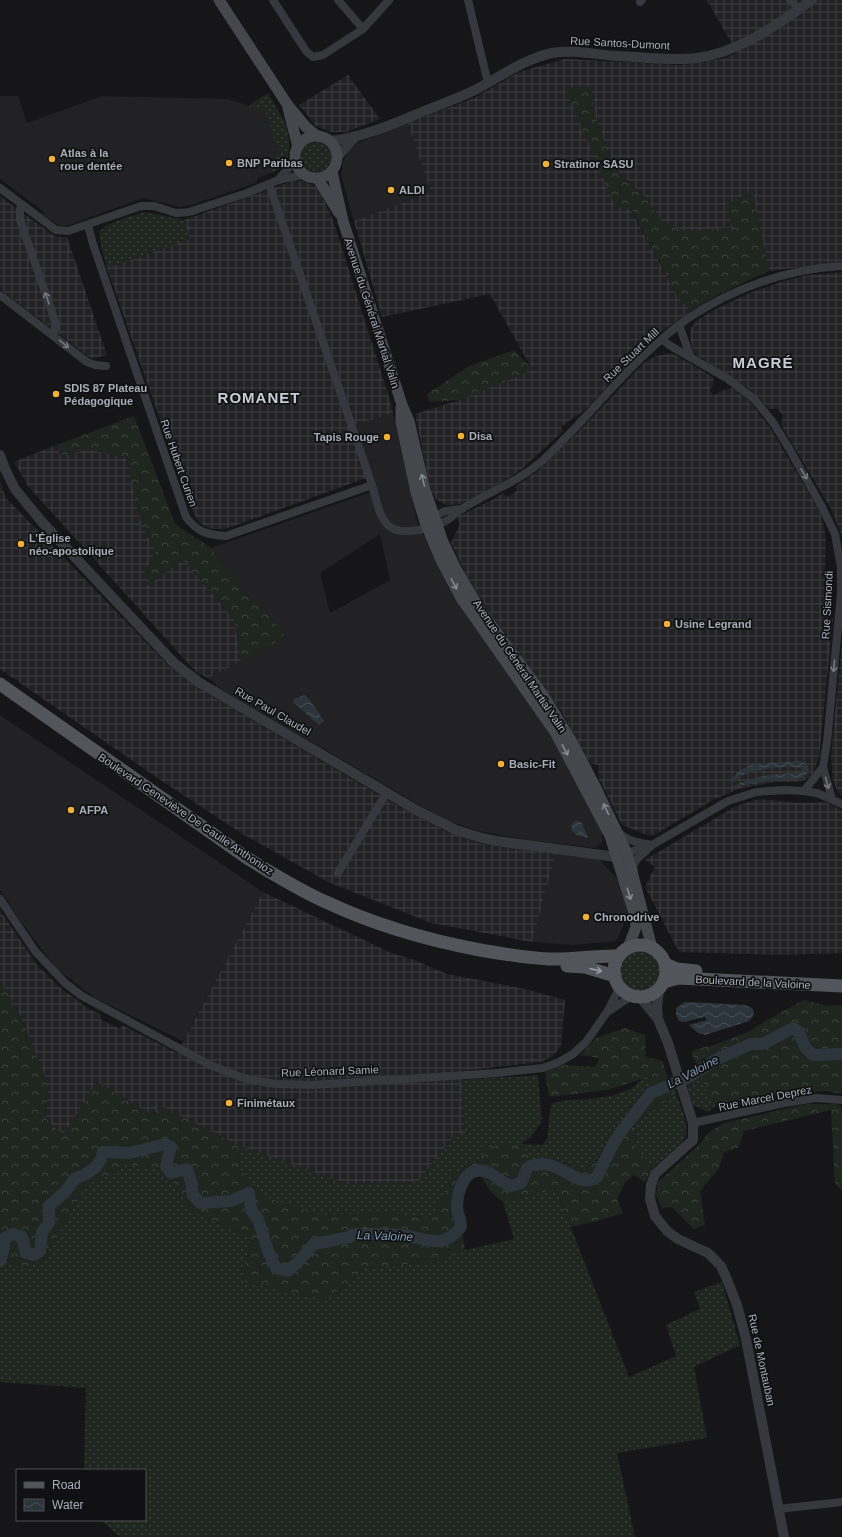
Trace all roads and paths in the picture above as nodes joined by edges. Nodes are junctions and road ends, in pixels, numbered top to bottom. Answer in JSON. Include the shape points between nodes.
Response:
{"nodes":[{"id":1,"x":219,"y":0,"type":"edge"},
{"id":2,"x":273,"y":0,"type":"edge"},
{"id":3,"x":338,"y":0,"type":"edge"},
{"id":4,"x":389,"y":0,"type":"edge"},
{"id":5,"x":468,"y":0,"type":"edge"},
{"id":6,"x":790,"y":0,"type":"edge"},
{"id":7,"x":812,"y":0,"type":"edge"},
{"id":8,"x":799,"y":9,"type":"junction"},
{"id":9,"x":363,"y":29,"type":"junction"},
{"id":10,"x":488,"y":83,"type":"junction"},
{"id":11,"x":287,"y":104,"type":"junction"},
{"id":12,"x":317,"y":136,"type":"junction"},
{"id":13,"x":356,"y":136,"type":"junction"},
{"id":14,"x":330,"y":141,"type":"junction"},
{"id":15,"x":298,"y":147,"type":"junction"},
{"id":16,"x":338,"y":156,"type":"junction"},
{"id":17,"x":295,"y":161,"type":"junction"},
{"id":18,"x":332,"y":172,"type":"junction"},
{"id":19,"x":303,"y":175,"type":"junction"},
{"id":20,"x":318,"y":179,"type":"junction"},
{"id":21,"x":278,"y":180,"type":"junction"},
{"id":22,"x":268,"y":184,"type":"junction"},
{"id":23,"x":0,"y":188,"type":"edge"},
{"id":24,"x":22,"y":205,"type":"junction"},
{"id":25,"x":343,"y":221,"type":"junction"},
{"id":26,"x":88,"y":225,"type":"junction"},
{"id":27,"x":842,"y":266,"type":"edge"},
{"id":28,"x":0,"y":295,"type":"edge"},
{"id":29,"x":679,"y":325,"type":"junction"},
{"id":30,"x":53,"y":335,"type":"junction"},
{"id":31,"x":662,"y":339,"type":"junction"},
{"id":32,"x":691,"y":358,"type":"junction"},
{"id":33,"x":106,"y":366,"type":"dead end"},
{"id":34,"x":0,"y":455,"type":"edge"},
{"id":35,"x":372,"y":485,"type":"junction"},
{"id":36,"x":429,"y":524,"type":"junction"},
{"id":37,"x":839,"y":647,"type":"edge"},
{"id":38,"x":0,"y":684,"type":"edge"},
{"id":39,"x":0,"y":694,"type":"edge"},
{"id":40,"x":823,"y":766,"type":"junction"},
{"id":41,"x":804,"y":791,"type":"junction"},
{"id":42,"x":387,"y":792,"type":"junction"},
{"id":43,"x":832,"y":799,"type":"junction"},
{"id":44,"x":842,"y":804,"type":"edge"},
{"id":45,"x":617,"y":832,"type":"junction"},
{"id":46,"x":652,"y":845,"type":"junction"},
{"id":47,"x":641,"y":853,"type":"junction"},
{"id":48,"x":624,"y":856,"type":"junction"},
{"id":49,"x":338,"y":873,"type":"dead end"},
{"id":50,"x":635,"y":883,"type":"junction"},
{"id":51,"x":0,"y":899,"type":"edge"},
{"id":52,"x":652,"y":948,"type":"junction"},
{"id":53,"x":624,"y":952,"type":"junction"},
{"id":54,"x":666,"y":964,"type":"junction"},
{"id":55,"x":842,"y":978,"type":"edge"},
{"id":56,"x":661,"y":986,"type":"junction"},
{"id":57,"x":842,"y":986,"type":"edge"},
{"id":58,"x":626,"y":989,"type":"junction"},
{"id":59,"x":607,"y":1012,"type":"junction"},
{"id":60,"x":658,"y":1019,"type":"junction"},
{"id":61,"x":842,"y":1100,"type":"edge"},
{"id":62,"x":693,"y":1123,"type":"junction"},
{"id":63,"x":842,"y":1502,"type":"edge"},
{"id":64,"x":778,"y":1509,"type":"junction"},
{"id":65,"x":784,"y":1537,"type":"edge"}],
"edges":[{"from":1,"to":11,"type":"main road"},
{"from":2,"to":9,"type":"street","via":[[306,51],[313,57],[323,55]]},
{"from":3,"to":9,"type":"street"},
{"from":4,"to":9,"type":"street"},
{"from":5,"to":10,"type":"street"},
{"from":6,"to":8,"type":"street"},
{"from":7,"to":8,"type":"street","name":"Rue Santos-Dumont"},
{"from":8,"to":10,"type":"street","name":"Rue Santos-Dumont","via":[[749,42],[716,54],[683,59],[569,51],[552,53],[521,65]]},
{"from":10,"to":13,"type":"street","name":"Rue Santos-Dumont","via":[[443,104]]},
{"from":11,"to":12,"type":"main road"},
{"from":11,"to":15,"type":"main road"},
{"from":12,"to":14,"type":"main road"},
{"from":12,"to":15,"type":"main road","via":[[306,139]]},
{"from":13,"to":14,"type":"street","name":"Rue Santos-Dumont"},
{"from":13,"to":16,"type":"street","name":"Rue Santos-Dumont"},
{"from":14,"to":16,"type":"main road"},
{"from":15,"to":17,"type":"main road"},
{"from":16,"to":18,"type":"main road"},
{"from":17,"to":19,"type":"main road"},
{"from":17,"to":21,"type":"street"},
{"from":18,"to":20,"type":"main road"},
{"from":18,"to":25,"type":"main road","name":"Avenue du Général Martial Valin"},
{"from":19,"to":20,"type":"main road"},
{"from":19,"to":21,"type":"street"},
{"from":20,"to":25,"type":"main road","name":"Avenue du Général Martial Valin"},
{"from":21,"to":22,"type":"street"},
{"from":22,"to":26,"type":"street","via":[[189,212],[176,213],[154,206],[141,206]]},
{"from":22,"to":35,"type":"street"},
{"from":23,"to":24,"type":"street"},
{"from":24,"to":26,"type":"street","via":[[56,230],[68,231]]},
{"from":30,"to":24,"type":"street","one_way":true,"via":[[56,326],[52,312],[20,220]]},
{"from":25,"to":36,"type":"main road","name":"Avenue du Général Martial Valin","via":[[402,406],[401,422],[416,492]]},
{"from":26,"to":35,"type":"street","name":"Rue Hubert Curien","via":[[186,517],[192,525],[213,536],[226,536]]},
{"from":27,"to":29,"type":"street","name":"Rue Stuart Mill","via":[[782,275],[750,286],[717,301]]},
{"from":28,"to":30,"type":"street"},
{"from":29,"to":31,"type":"street","name":"Rue Stuart Mill"},
{"from":29,"to":32,"type":"street"},
{"from":30,"to":33,"type":"street","one_way":true,"via":[[87,362]]},
{"from":31,"to":32,"type":"street","name":"Rue Sismondi"},
{"from":31,"to":36,"type":"street","name":"Rue Stuart Mill","via":[[542,462],[508,485],[462,508],[447,510]]},
{"from":32,"to":37,"type":"street","name":"Rue Sismondi","one_way":true,"via":[[728,379],[754,399],[784,440],[822,507],[835,534],[841,567]]},
{"from":34,"to":42,"type":"street","name":"Rue Paul Claudel","via":[[15,489],[26,505],[174,663],[200,682]]},
{"from":35,"to":36,"type":"street","via":[[383,519],[388,526],[396,531],[408,531]]},
{"from":45,"to":36,"type":"main road","name":"Avenue du Général Martial Valin","one_way":true,"via":[[572,742],[543,695],[481,611]]},
{"from":36,"to":48,"type":"main road","name":"Avenue du Général Martial Valin","one_way":true,"via":[[442,560],[461,598],[555,732],[610,836]]},
{"from":37,"to":40,"type":"street","name":"Rue Sismondi","one_way":true},
{"from":38,"to":53,"type":"main road","name":"Boulevard Geneviève De Gaulle Anthonioz","via":[[247,858],[326,902],[394,929],[433,940],[505,954],[549,959],[582,958]]},
{"from":39,"to":58,"type":"main road","name":"Boulevard Geneviève De Gaulle Anthonioz","one_way":true,"via":[[244,864],[275,883],[335,913],[369,927],[452,951],[505,961],[585,967]]},
{"from":40,"to":41,"type":"street","name":"Rue Sismondi"},
{"from":40,"to":43,"type":"street","name":"Rue Sismondi","one_way":true},
{"from":41,"to":43,"type":"street"},
{"from":41,"to":46,"type":"street","via":[[756,792],[728,801]]},
{"from":42,"to":48,"type":"street","name":"Rue Paul Claudel","via":[[446,825],[468,834],[496,841]]},
{"from":42,"to":49,"type":"street"},
{"from":43,"to":44,"type":"street"},
{"from":45,"to":46,"type":"street","via":[[635,843]]},
{"from":45,"to":48,"type":"main road","name":"Avenue du Général Martial Valin"},
{"from":46,"to":47,"type":"street"},
{"from":46,"to":48,"type":"street"},
{"from":47,"to":48,"type":"street"},
{"from":47,"to":50,"type":"street","via":[[633,867]]},
{"from":48,"to":50,"type":"main road","name":"Avenue du Général Martial Valin"},
{"from":48,"to":53,"type":"main road","name":"Avenue du Général Martial Valin","one_way":true,"via":[[636,927]]},
{"from":50,"to":52,"type":"main road","name":"Avenue du Général Martial Valin"},
{"from":51,"to":59,"type":"street","name":"Rue Léonard Samie","via":[[35,951],[65,983],[82,996],[210,1065],[261,1082],[313,1085],[543,1068],[573,1054],[586,1042]]},
{"from":52,"to":53,"type":"main road","via":[[639,945]]},
{"from":52,"to":54,"type":"main road","via":[[662,956]]},
{"from":53,"to":58,"type":"main road","via":[[615,965]]},
{"from":54,"to":55,"type":"main road","name":"Boulevard de la Valoine","via":[[688,970]]},
{"from":54,"to":56,"type":"main road"},
{"from":56,"to":57,"type":"main road","name":"Boulevard de la Valoine","via":[[678,978]]},
{"from":56,"to":58,"type":"main road","via":[[648,996]]},
{"from":56,"to":60,"type":"street","via":[[657,1007]]},
{"from":58,"to":59,"type":"street"},
{"from":58,"to":59,"type":"street","via":[[627,999]]},
{"from":58,"to":60,"type":"street"},
{"from":60,"to":62,"type":"street"},
{"from":61,"to":62,"type":"street","name":"Rue Marcel Deprez","via":[[816,1098]]},
{"from":62,"to":64,"type":"street","name":"Rue de Montauban","via":[[693,1140],[655,1174],[650,1199],[656,1216],[667,1231],[708,1254],[721,1266],[726,1277],[746,1339]]},
{"from":63,"to":64,"type":"street"},
{"from":64,"to":65,"type":"street","name":"Rue de Montauban"}]}
